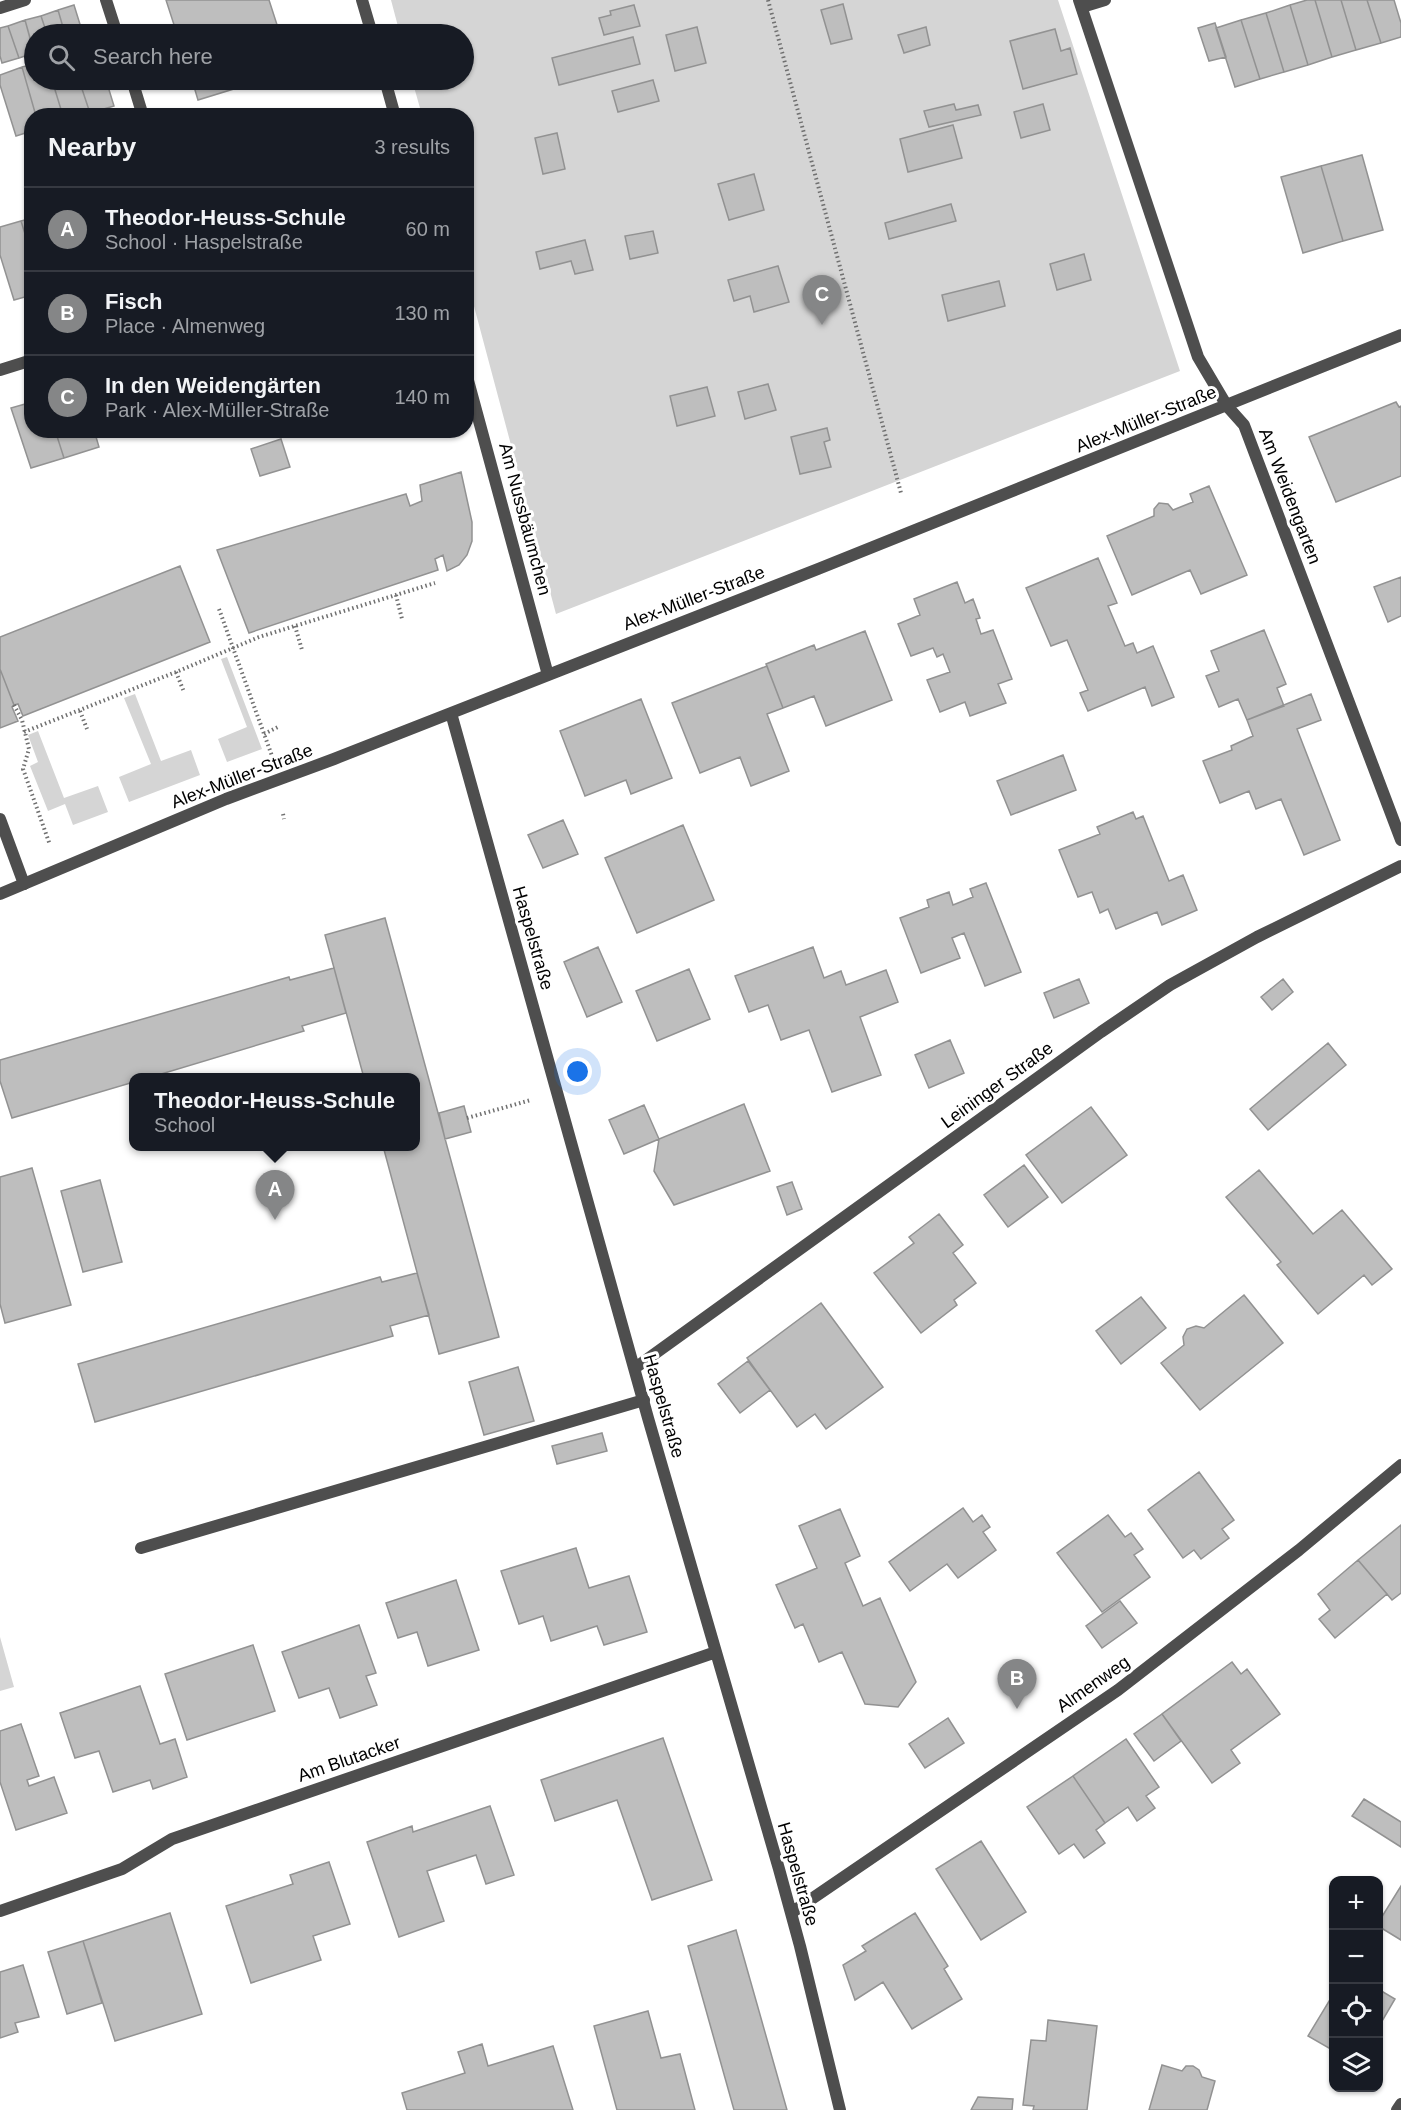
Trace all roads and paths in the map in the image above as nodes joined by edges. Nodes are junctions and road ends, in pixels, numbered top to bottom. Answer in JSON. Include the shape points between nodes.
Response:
{"nodes":[{"id":1,"x":25,"y":0,"type":"edge"},
{"id":2,"x":106,"y":0,"type":"edge"},
{"id":3,"x":362,"y":0,"type":"edge"},
{"id":4,"x":768,"y":0,"type":"edge"},
{"id":5,"x":1105,"y":0,"type":"edge"},
{"id":6,"x":1080,"y":4,"type":"edge"},
{"id":7,"x":0,"y":8,"type":"edge"},
{"id":8,"x":114,"y":24,"type":"edge"},
{"id":9,"x":369,"y":24,"type":"edge"},
{"id":10,"x":135,"y":90,"type":"edge"},
{"id":11,"x":388,"y":90,"type":"edge"},
{"id":12,"x":141,"y":108,"type":"edge"},
{"id":13,"x":393,"y":108,"type":"edge"},
{"id":14,"x":1401,"y":335,"type":"edge"},
{"id":15,"x":24,"y":362,"type":"edge"},
{"id":16,"x":0,"y":370,"type":"edge"},
{"id":17,"x":474,"y":402,"type":"edge"},
{"id":18,"x":1227,"y":406,"type":"junction"},
{"id":19,"x":901,"y":493,"type":"dead end"},
{"id":20,"x":435,"y":583,"type":"dead end"},
{"id":21,"x":396,"y":595,"type":"junction"},
{"id":22,"x":219,"y":609,"type":"dead end"},
{"id":23,"x":402,"y":619,"type":"dead end"},
{"id":24,"x":295,"y":626,"type":"junction"},
{"id":25,"x":232,"y":650,"type":"junction"},
{"id":26,"x":302,"y":650,"type":"dead end"},
{"id":27,"x":176,"y":672,"type":"junction"},
{"id":28,"x":548,"y":675,"type":"junction"},
{"id":29,"x":184,"y":692,"type":"dead end"},
{"id":30,"x":14,"y":705,"type":"dead end"},
{"id":31,"x":80,"y":711,"type":"junction"},
{"id":32,"x":451,"y":713,"type":"junction"},
{"id":33,"x":278,"y":727,"type":"dead end"},
{"id":34,"x":87,"y":729,"type":"dead end"},
{"id":35,"x":24,"y":732,"type":"junction"},
{"id":36,"x":264,"y":734,"type":"junction"},
{"id":37,"x":273,"y":757,"type":"dead end"},
{"id":38,"x":0,"y":819,"type":"edge"},
{"id":39,"x":1401,"y":840,"type":"edge"},
{"id":40,"x":50,"y":846,"type":"dead end"},
{"id":41,"x":1401,"y":866,"type":"edge"},
{"id":42,"x":24,"y":884,"type":"junction"},
{"id":43,"x":0,"y":894,"type":"edge"},
{"id":44,"x":531,"y":1100,"type":"dead end"},
{"id":45,"x":467,"y":1118,"type":"dead end"},
{"id":46,"x":635,"y":1368,"type":"junction"},
{"id":47,"x":644,"y":1400,"type":"junction"},
{"id":48,"x":1401,"y":1465,"type":"edge"},
{"id":49,"x":141,"y":1548,"type":"dead end"},
{"id":50,"x":716,"y":1652,"type":"junction"},
{"id":51,"x":0,"y":1911,"type":"edge"},
{"id":52,"x":791,"y":1914,"type":"junction"},
{"id":53,"x":1401,"y":2104,"type":"edge"},
{"id":54,"x":840,"y":2110,"type":"edge"},
{"id":55,"x":1397,"y":2110,"type":"edge"}],
"edges":[{"from":1,"to":7,"type":"street"},
{"from":2,"to":8,"type":"street"},
{"from":3,"to":9,"type":"street"},
{"from":4,"to":19,"type":"path"},
{"from":5,"to":6,"type":"street"},
{"from":6,"to":18,"type":"street","name":"Am Weidengarten","via":[[1198,357]]},
{"from":10,"to":12,"type":"street"},
{"from":11,"to":13,"type":"street"},
{"from":14,"to":18,"type":"street","name":"Alex-Müller-Straße"},
{"from":15,"to":16,"type":"street"},
{"from":17,"to":28,"type":"street","name":"Am Nussbäumchen"},
{"from":18,"to":28,"type":"street","name":"Alex-Müller-Straße"},
{"from":18,"to":39,"type":"street","name":"Am Weidengarten","via":[[1244,425]]},
{"from":20,"to":21,"type":"path"},
{"from":21,"to":23,"type":"path"},
{"from":21,"to":24,"type":"path"},
{"from":22,"to":25,"type":"path"},
{"from":24,"to":25,"type":"path"},
{"from":24,"to":26,"type":"path"},
{"from":25,"to":27,"type":"path"},
{"from":25,"to":36,"type":"path"},
{"from":27,"to":29,"type":"path"},
{"from":27,"to":31,"type":"path"},
{"from":28,"to":32,"type":"street","name":"Alex-Müller-Straße"},
{"from":30,"to":35,"type":"path"},
{"from":31,"to":34,"type":"path"},
{"from":31,"to":35,"type":"path"},
{"from":32,"to":42,"type":"street","name":"Alex-Müller-Straße","via":[[226,799]]},
{"from":32,"to":46,"type":"street","name":"Haspelstraße"},
{"from":33,"to":36,"type":"path"},
{"from":35,"to":40,"type":"path","via":[[28,750],[23,769]]},
{"from":36,"to":37,"type":"path"},
{"from":38,"to":42,"type":"street"},
{"from":41,"to":46,"type":"street","name":"Leininger Straße","via":[[1257,937],[1170,986]]},
{"from":42,"to":43,"type":"street","name":"Alex-Müller-Straße"},
{"from":44,"to":45,"type":"path"},
{"from":46,"to":47,"type":"street","name":"Haspelstraße"},
{"from":47,"to":49,"type":"street"},
{"from":47,"to":50,"type":"street","name":"Haspelstraße"},
{"from":48,"to":52,"type":"street","name":"Almenweg","via":[[1299,1550],[1118,1690]]},
{"from":50,"to":51,"type":"street","name":"Am Blutacker","via":[[172,1839],[122,1869]]},
{"from":50,"to":52,"type":"street","name":"Haspelstraße"},
{"from":52,"to":54,"type":"street","name":"Haspelstraße"},
{"from":53,"to":55,"type":"street"}]}
